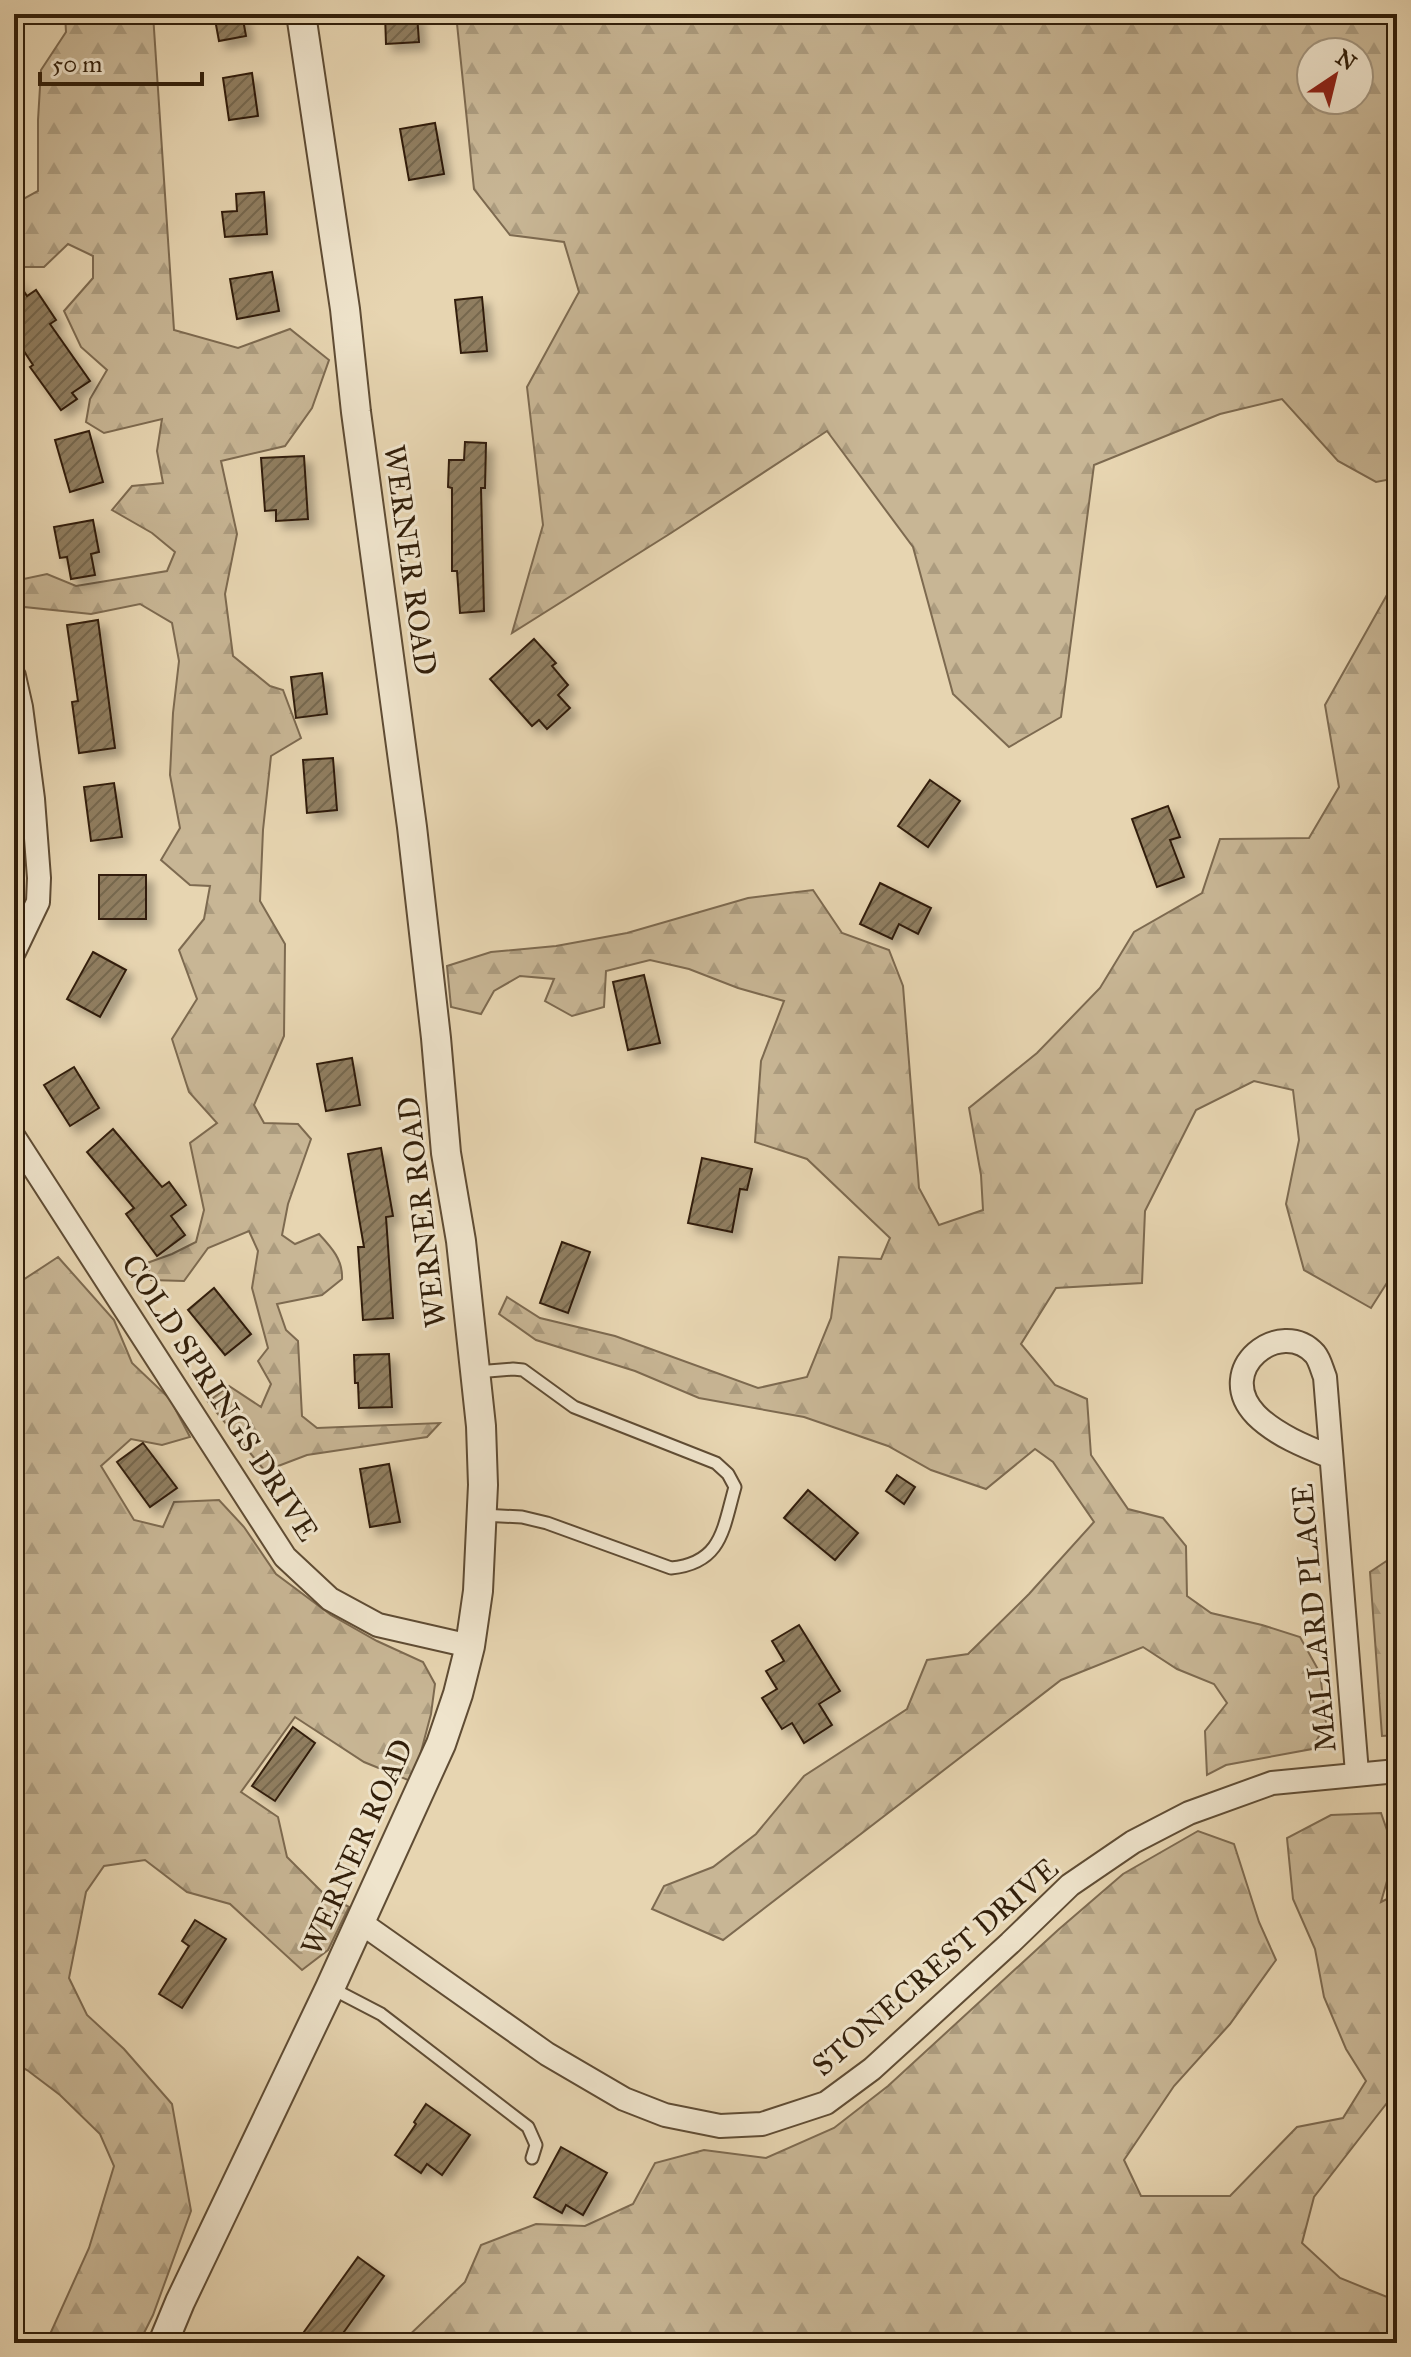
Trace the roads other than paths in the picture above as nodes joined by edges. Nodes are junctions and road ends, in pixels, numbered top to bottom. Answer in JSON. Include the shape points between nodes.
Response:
{"nodes":[{"id":1,"x":301,"y":14,"type":"edge"},
{"id":2,"x":14,"y":676,"type":"edge"},
{"id":3,"x":14,"y":952,"type":"edge"},
{"id":4,"x":14,"y":1137,"type":"edge"},
{"id":5,"x":475,"y":1372,"type":"junction"},
{"id":6,"x":1331,"y":1457,"type":"junction"},
{"id":7,"x":482,"y":1515,"type":"junction"},
{"id":8,"x":470,"y":1646,"type":"junction"},
{"id":9,"x":1397,"y":1771,"type":"edge"},
{"id":10,"x":1357,"y":1773,"type":"junction"},
{"id":11,"x":360,"y":1922,"type":"junction"},
{"id":12,"x":330,"y":1988,"type":"junction"},
{"id":13,"x":532,"y":2158,"type":"dead end"},
{"id":14,"x":163,"y":2343,"type":"edge"}],
"edges":[{"from":1,"to":5,"type":"street","name":"WERNER ROAD","via":[[412,827]]},
{"from":2,"to":3,"type":"street","via":[[39,878],[38,902]]},
{"from":4,"to":8,"type":"street","name":"COLD SPRINGS DRIVE","via":[[285,1557],[330,1599],[378,1625]]},
{"from":5,"to":7,"type":"street","name":"WERNER ROAD"},
{"from":5,"to":7,"type":"lane","via":[[523,1370],[574,1407],[716,1463],[735,1487],[718,1545],[704,1559],[671,1568],[547,1523]]},
{"from":6,"to":6,"type":"street","name":"MALLARD PLACE","via":[[1325,1377],[1316,1355],[1301,1344],[1281,1340],[1264,1348],[1242,1373],[1245,1400],[1269,1426]]},
{"from":6,"to":10,"type":"street","name":"MALLARD PLACE"},
{"from":7,"to":8,"type":"street","name":"WERNER ROAD"},
{"from":8,"to":11,"type":"street","name":"WERNER ROAD","via":[[441,1744]]},
{"from":9,"to":10,"type":"street","name":"STONECREST DRIVE"},
{"from":10,"to":11,"type":"street","name":"STONECREST DRIVE","via":[[1272,1783],[1189,1813],[1133,1842],[1070,1885],[860,2078],[826,2103],[762,2124],[720,2126],[665,2115],[624,2099],[547,2054]]},
{"from":11,"to":12,"type":"street","name":"WERNER ROAD"},
{"from":12,"to":13,"type":"lane","via":[[381,2014],[528,2127],[536,2145]]},
{"from":12,"to":14,"type":"street","name":"WERNER ROAD"}]}
